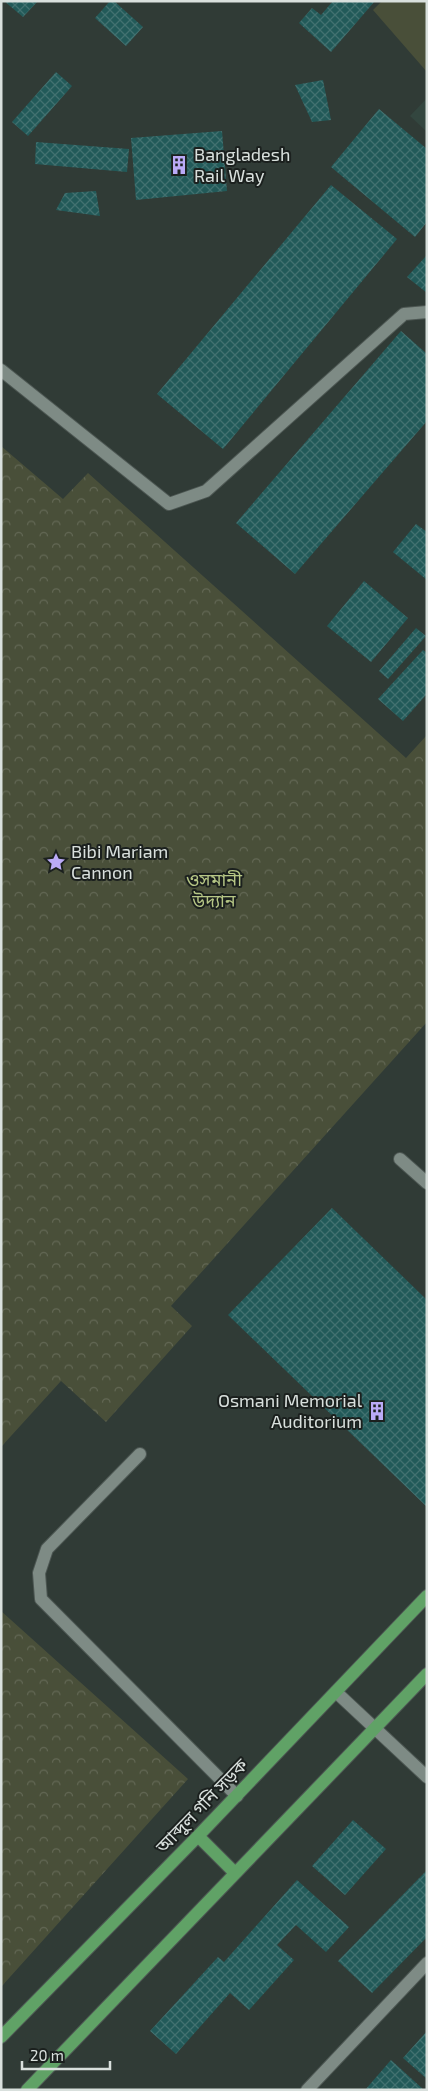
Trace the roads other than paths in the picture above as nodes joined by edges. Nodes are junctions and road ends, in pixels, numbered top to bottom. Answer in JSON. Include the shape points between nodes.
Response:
{"nodes":[{"id":1,"x":427,"y":312,"type":"edge"},
{"id":2,"x":1,"y":370,"type":"edge"},
{"id":3,"x":400,"y":1159,"type":"dead end"},
{"id":4,"x":427,"y":1183,"type":"edge"},
{"id":5,"x":140,"y":1454,"type":"dead end"},
{"id":6,"x":427,"y":1596,"type":"edge"},
{"id":7,"x":427,"y":1674,"type":"edge"},
{"id":8,"x":336,"y":1692,"type":"junction"},
{"id":9,"x":375,"y":1728,"type":"junction"},
{"id":10,"x":424,"y":1770,"type":"edge"},
{"id":11,"x":237,"y":1796,"type":"junction"},
{"id":12,"x":198,"y":1836,"type":"junction"},
{"id":13,"x":235,"y":1873,"type":"junction"},
{"id":14,"x":427,"y":1963,"type":"edge"},
{"id":15,"x":1,"y":2038,"type":"edge"},
{"id":16,"x":27,"y":2090,"type":"edge"},
{"id":17,"x":307,"y":2090,"type":"edge"}],
"edges":[{"from":1,"to":2,"type":"lane","via":[[404,314],[206,492],[169,504]]},
{"from":3,"to":4,"type":"lane"},
{"from":5,"to":11,"type":"lane","via":[[46,1549],[39,1573],[41,1599]]},
{"from":6,"to":8,"type":"main road","name":"আব্দুল গনি সড়ক"},
{"from":7,"to":9,"type":"main road"},
{"from":8,"to":9,"type":"lane"},
{"from":8,"to":11,"type":"main road","name":"আব্দুল গনি সড়ক"},
{"from":9,"to":10,"type":"lane"},
{"from":9,"to":13,"type":"main road"},
{"from":11,"to":12,"type":"main road","name":"আব্দুল গনি সড়ক"},
{"from":12,"to":13,"type":"main road"},
{"from":12,"to":15,"type":"main road","name":"আব্দুল গনি সড়ক"},
{"from":13,"to":16,"type":"main road"},
{"from":14,"to":17,"type":"lane"}]}
